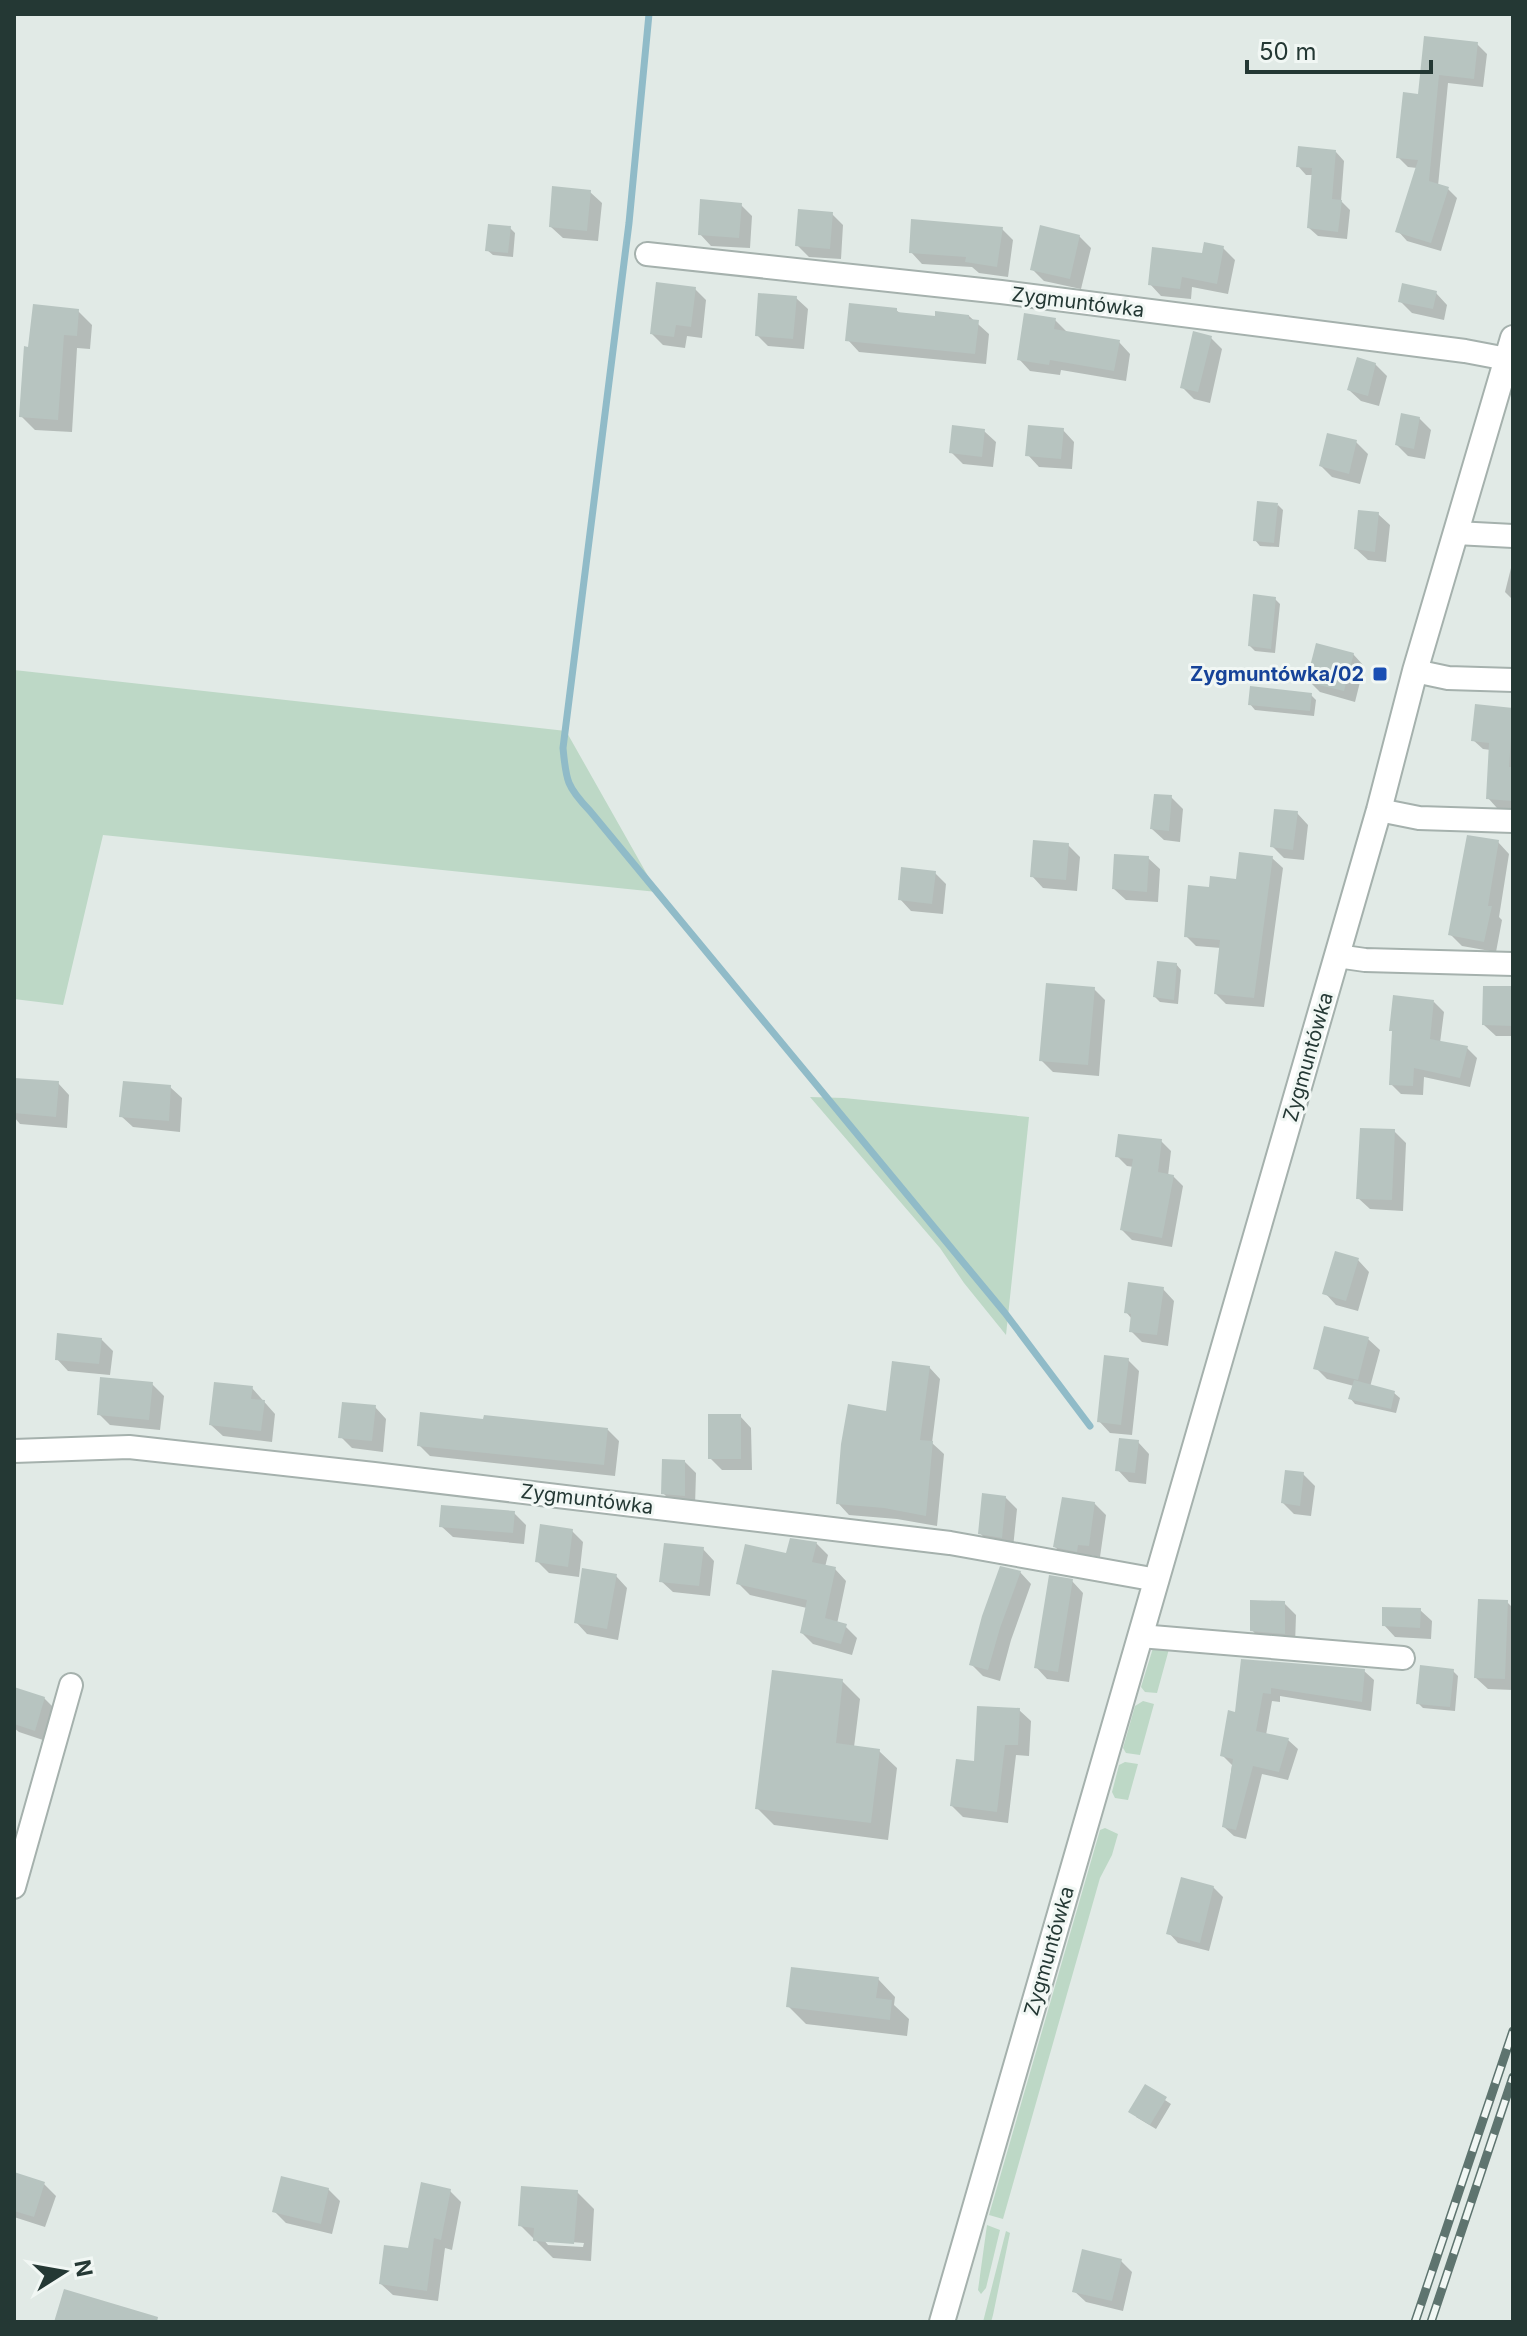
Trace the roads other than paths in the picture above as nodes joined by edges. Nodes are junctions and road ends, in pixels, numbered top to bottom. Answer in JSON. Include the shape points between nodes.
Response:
{"nodes":[{"id":1,"x":647,"y":254,"type":"dead end"},
{"id":2,"x":1510,"y":348,"type":"edge"},
{"id":3,"x":1506,"y":387,"type":"edge"},
{"id":4,"x":1456,"y":533,"type":"junction"},
{"id":5,"x":1513,"y":536,"type":"edge"},
{"id":6,"x":1415,"y":671,"type":"junction"},
{"id":7,"x":1513,"y":680,"type":"edge"},
{"id":8,"x":1379,"y":810,"type":"junction"},
{"id":9,"x":1513,"y":821,"type":"edge"},
{"id":10,"x":1337,"y":956,"type":"junction"},
{"id":11,"x":1513,"y":964,"type":"edge"},
{"id":12,"x":14,"y":1451,"type":"edge"},
{"id":13,"x":1157,"y":1580,"type":"junction"},
{"id":14,"x":1140,"y":1636,"type":"junction"},
{"id":15,"x":1403,"y":1658,"type":"dead end"},
{"id":16,"x":71,"y":1685,"type":"dead end"},
{"id":17,"x":14,"y":1887,"type":"edge"},
{"id":18,"x":942,"y":2322,"type":"edge"}],
"edges":[{"from":1,"to":2,"type":"street","name":"Zygmuntówka","via":[[1465,351]]},
{"from":2,"to":3,"type":"street","name":"Zygmuntówka"},
{"from":3,"to":4,"type":"street","name":"Zygmuntówka"},
{"from":4,"to":5,"type":"street"},
{"from":4,"to":6,"type":"street","name":"Zygmuntówka"},
{"from":6,"to":7,"type":"street"},
{"from":6,"to":8,"type":"street","name":"Zygmuntówka"},
{"from":8,"to":9,"type":"street","via":[[1419,818]]},
{"from":8,"to":10,"type":"street","name":"Zygmuntówka"},
{"from":10,"to":11,"type":"street"},
{"from":10,"to":13,"type":"street","name":"Zygmuntówka"},
{"from":12,"to":13,"type":"street","name":"Zygmuntówka","via":[[129,1447],[374,1474],[950,1543]]},
{"from":13,"to":14,"type":"street","name":"Zygmuntówka"},
{"from":14,"to":15,"type":"street"},
{"from":14,"to":18,"type":"street","name":"Zygmuntówka"},
{"from":16,"to":17,"type":"street"}]}
